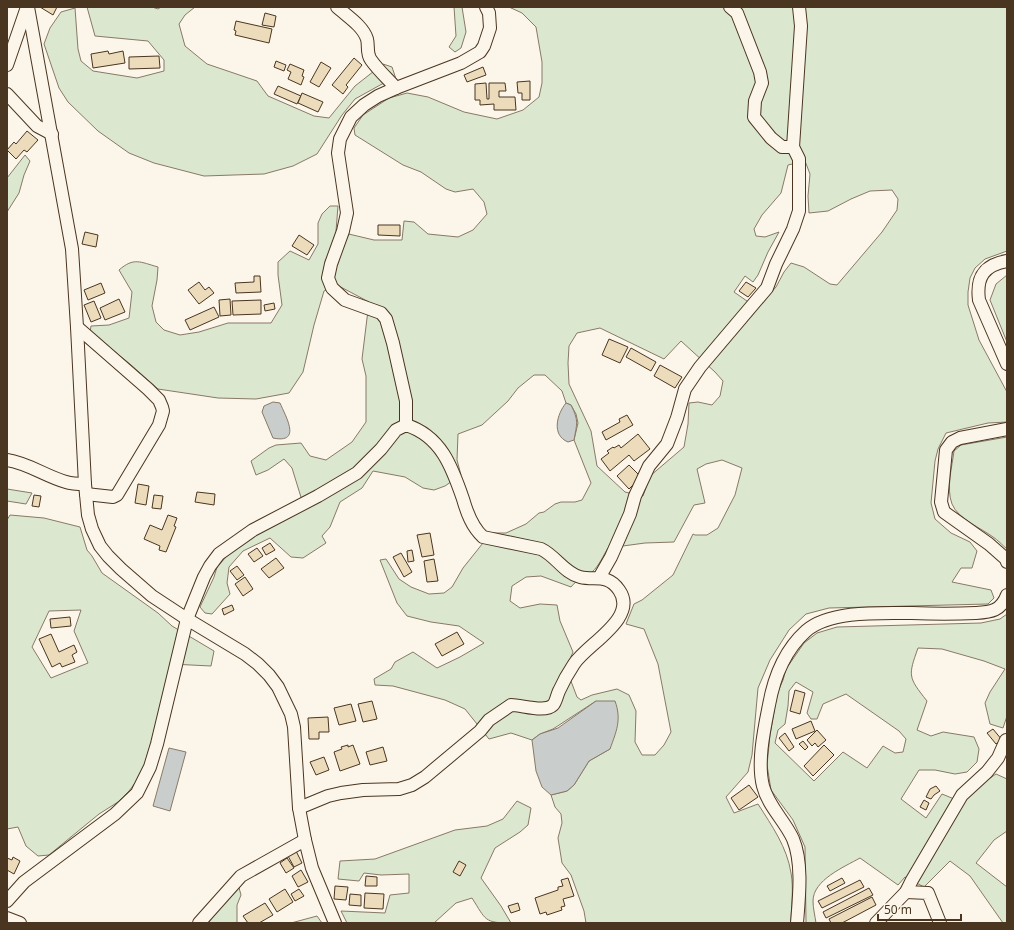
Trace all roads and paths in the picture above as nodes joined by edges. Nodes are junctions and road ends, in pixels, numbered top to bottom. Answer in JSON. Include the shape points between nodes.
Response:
{"nodes":[{"id":1,"x":28,"y":7,"type":"edge"},
{"id":2,"x":337,"y":7,"type":"edge"},
{"id":3,"x":486,"y":7,"type":"edge"},
{"id":4,"x":730,"y":7,"type":"edge"},
{"id":5,"x":799,"y":7,"type":"edge"},
{"id":6,"x":7,"y":65,"type":"edge"},
{"id":7,"x":396,"y":88,"type":"junction"},
{"id":8,"x":7,"y":94,"type":"edge"},
{"id":9,"x":52,"y":134,"type":"junction"},
{"id":10,"x":793,"y":147,"type":"junction"},
{"id":11,"x":1007,"y":261,"type":"edge"},
{"id":12,"x":77,"y":327,"type":"junction"},
{"id":13,"x":1007,"y":364,"type":"edge"},
{"id":14,"x":406,"y":425,"type":"junction"},
{"id":15,"x":1007,"y":429,"type":"edge"},
{"id":16,"x":7,"y":460,"type":"edge"},
{"id":17,"x":85,"y":489,"type":"junction"},
{"id":18,"x":1007,"y":562,"type":"edge"},
{"id":19,"x":599,"y":578,"type":"junction"},
{"id":20,"x":1007,"y":595,"type":"edge"},
{"id":21,"x":187,"y":619,"type":"junction"},
{"id":22,"x":1006,"y":740,"type":"edge"},
{"id":23,"x":298,"y":808,"type":"junction"},
{"id":24,"x":305,"y":840,"type":"junction"},
{"id":25,"x":906,"y":892,"type":"junction"},
{"id":26,"x":7,"y":901,"type":"edge"},
{"id":27,"x":7,"y":918,"type":"edge"},
{"id":28,"x":20,"y":923,"type":"edge"},
{"id":29,"x":199,"y":923,"type":"edge"},
{"id":30,"x":335,"y":923,"type":"edge"},
{"id":31,"x":797,"y":923,"type":"edge"},
{"id":32,"x":876,"y":923,"type":"edge"},
{"id":33,"x":940,"y":923,"type":"edge"}],
"edges":[{"from":1,"to":6,"type":"street"},
{"from":1,"to":9,"type":"street"},
{"from":2,"to":7,"type":"street","via":[[360,28],[369,47],[370,59]]},
{"from":3,"to":7,"type":"street","via":[[490,28],[480,52],[461,63]]},
{"from":4,"to":10,"type":"street","via":[[737,14],[760,72],[762,83],[755,101],[754,117],[782,147]]},
{"from":5,"to":10,"type":"street","via":[[801,26]]},
{"from":7,"to":14,"type":"street","via":[[364,105],[351,117],[340,139],[338,153],[347,213],[328,278],[332,288],[345,300],[381,313],[386,319],[406,401]]},
{"from":8,"to":9,"type":"street","via":[[37,126]]},
{"from":9,"to":12,"type":"street","via":[[72,249]]},
{"from":10,"to":19,"type":"street","via":[[799,159],[799,211],[767,288],[700,367],[685,389],[667,444],[649,466],[611,557]]},
{"from":11,"to":13,"type":"street","via":[[988,268],[982,274],[977,288],[979,300]]},
{"from":12,"to":17,"type":"street"},
{"from":12,"to":17,"type":"street","via":[[148,389],[159,400],[163,411],[159,425],[117,495],[112,497]]},
{"from":14,"to":19,"type":"street","via":[[417,429],[435,443],[446,457],[468,515],[477,532],[483,537],[541,549],[549,553],[567,572],[580,578]]},
{"from":14,"to":21,"type":"street","via":[[396,430],[357,472],[253,530],[219,554],[204,577]]},
{"from":15,"to":18,"type":"street","via":[[960,438],[952,442],[946,450],[941,502],[944,512],[989,544]]},
{"from":16,"to":17,"type":"street"},
{"from":17,"to":21,"type":"street","via":[[88,514],[100,546],[120,570],[152,596]]},
{"from":19,"to":23,"type":"street","via":[[612,583],[619,590],[623,599],[620,618],[574,663],[553,705],[546,709],[511,705],[489,720],[480,731],[412,785],[399,789],[341,793]]},
{"from":20,"to":31,"type":"street","via":[[1004,603],[993,612],[874,613],[826,620],[807,630],[786,656],[772,685],[764,730],[760,776],[764,790],[795,846],[799,865]]},
{"from":21,"to":23,"type":"street","via":[[245,654],[258,664],[278,687],[291,714],[294,727]]},
{"from":21,"to":26,"type":"street","via":[[157,744],[150,767],[137,793],[115,814],[24,882]]},
{"from":22,"to":25,"type":"street","via":[[998,758],[987,772],[962,795]]},
{"from":23,"to":24,"type":"street"},
{"from":24,"to":29,"type":"street","via":[[241,876]]},
{"from":24,"to":30,"type":"street","via":[[312,868]]},
{"from":25,"to":32,"type":"street"},
{"from":25,"to":33,"type":"street","via":[[928,893]]},
{"from":27,"to":28,"type":"street"}]}
